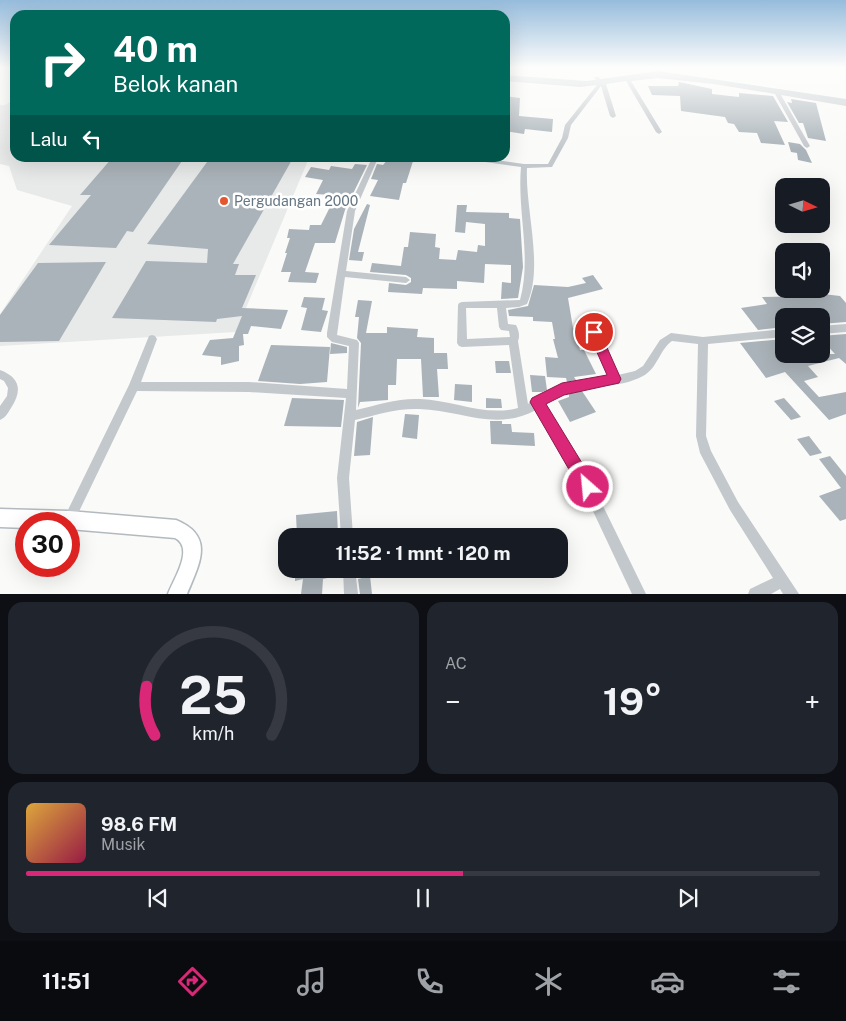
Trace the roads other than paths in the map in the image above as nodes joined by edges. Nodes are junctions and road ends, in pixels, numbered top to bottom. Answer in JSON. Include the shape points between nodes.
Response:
{"nodes":[{"id":1,"x":590,"y":95,"type":"edge"},
{"id":2,"x":605,"y":95,"type":"edge"},
{"id":3,"x":636,"y":95,"type":"edge"},
{"id":4,"x":779,"y":95,"type":"edge"},
{"id":5,"x":793,"y":95,"type":"edge"},
{"id":6,"x":846,"y":104,"type":"edge"},
{"id":7,"x":613,"y":116,"type":"dead end"},
{"id":8,"x":659,"y":132,"type":"dead end"},
{"id":9,"x":807,"y":146,"type":"dead end"},
{"id":10,"x":373,"y":162,"type":"edge"},
{"id":11,"x":497,"y":162,"type":"edge"},
{"id":12,"x":524,"y":166,"type":"junction"},
{"id":13,"x":341,"y":274,"type":"junction"},
{"id":14,"x":406,"y":280,"type":"dead end"},
{"id":15,"x":500,"y":305,"type":"junction"},
{"id":16,"x":846,"y":328,"type":"edge"},
{"id":17,"x":830,"y":329,"type":"edge"},
{"id":18,"x":594,"y":332,"type":"dead end"},
{"id":19,"x":775,"y":334,"type":"edge"},
{"id":20,"x":152,"y":339,"type":"dead end"},
{"id":21,"x":513,"y":341,"type":"junction"},
{"id":22,"x":703,"y":341,"type":"junction"},
{"id":23,"x":0,"y":374,"type":"edge"},
{"id":24,"x":615,"y":379,"type":"junction"},
{"id":25,"x":134,"y":386,"type":"junction"},
{"id":26,"x":352,"y":394,"type":"junction"},
{"id":27,"x":537,"y":402,"type":"junction"},
{"id":28,"x":524,"y":410,"type":"junction"},
{"id":29,"x":0,"y":415,"type":"edge"},
{"id":30,"x":350,"y":416,"type":"junction"},
{"id":31,"x":73,"y":512,"type":"edge"},
{"id":32,"x":0,"y":518,"type":"edge"},
{"id":33,"x":15,"y":518,"type":"edge"},
{"id":34,"x":80,"y":521,"type":"edge"},
{"id":35,"x":346,"y":528,"type":"edge"},
{"id":36,"x":350,"y":578,"type":"edge"},
{"id":37,"x":782,"y":582,"type":"junction"},
{"id":38,"x":177,"y":594,"type":"edge"},
{"id":39,"x":351,"y":594,"type":"edge"},
{"id":40,"x":639,"y":594,"type":"edge"},
{"id":41,"x":755,"y":594,"type":"edge"},
{"id":42,"x":792,"y":594,"type":"edge"}],
"edges":[{"from":1,"to":12,"type":"street","via":[[568,126],[550,166]]},
{"from":2,"to":7,"type":"street"},
{"from":3,"to":8,"type":"street"},
{"from":4,"to":9,"type":"street"},
{"from":5,"to":6,"type":"street"},
{"from":10,"to":13,"type":"street","via":[[351,210]]},
{"from":11,"to":12,"type":"street"},
{"from":12,"to":15,"type":"street","via":[[522,180],[528,275],[525,298],[519,304]]},
{"from":13,"to":14,"type":"street"},
{"from":13,"to":26,"type":"street","via":[[332,337],[354,343]]},
{"from":15,"to":21,"type":"street","via":[[504,327],[513,328]]},
{"from":15,"to":21,"type":"street","via":[[462,305],[462,343]]},
{"from":16,"to":17,"type":"street"},
{"from":18,"to":24,"type":"street"},
{"from":19,"to":22,"type":"street"},
{"from":20,"to":25,"type":"street"},
{"from":21,"to":28,"type":"street"},
{"from":22,"to":24,"type":"street","via":[[667,338],[645,370]]},
{"from":22,"to":37,"type":"street","via":[[701,436],[706,453],[734,506]]},
{"from":23,"to":29,"type":"street","via":[[13,383],[14,388]]},
{"from":24,"to":27,"type":"street","via":[[562,389]]},
{"from":25,"to":26,"type":"street","via":[[249,387]]},
{"from":25,"to":31,"type":"street"},
{"from":26,"to":30,"type":"street"},
{"from":27,"to":28,"type":"street"},
{"from":27,"to":40,"type":"street","via":[[579,469]]},
{"from":28,"to":30,"type":"street","via":[[496,416],[434,405],[406,404]]},
{"from":30,"to":35,"type":"street","via":[[343,478]]},
{"from":32,"to":33,"type":"street"},
{"from":34,"to":38,"type":"street","via":[[186,532],[192,540],[193,555]]},
{"from":36,"to":39,"type":"street"},
{"from":37,"to":41,"type":"street"},
{"from":37,"to":42,"type":"street"}]}
